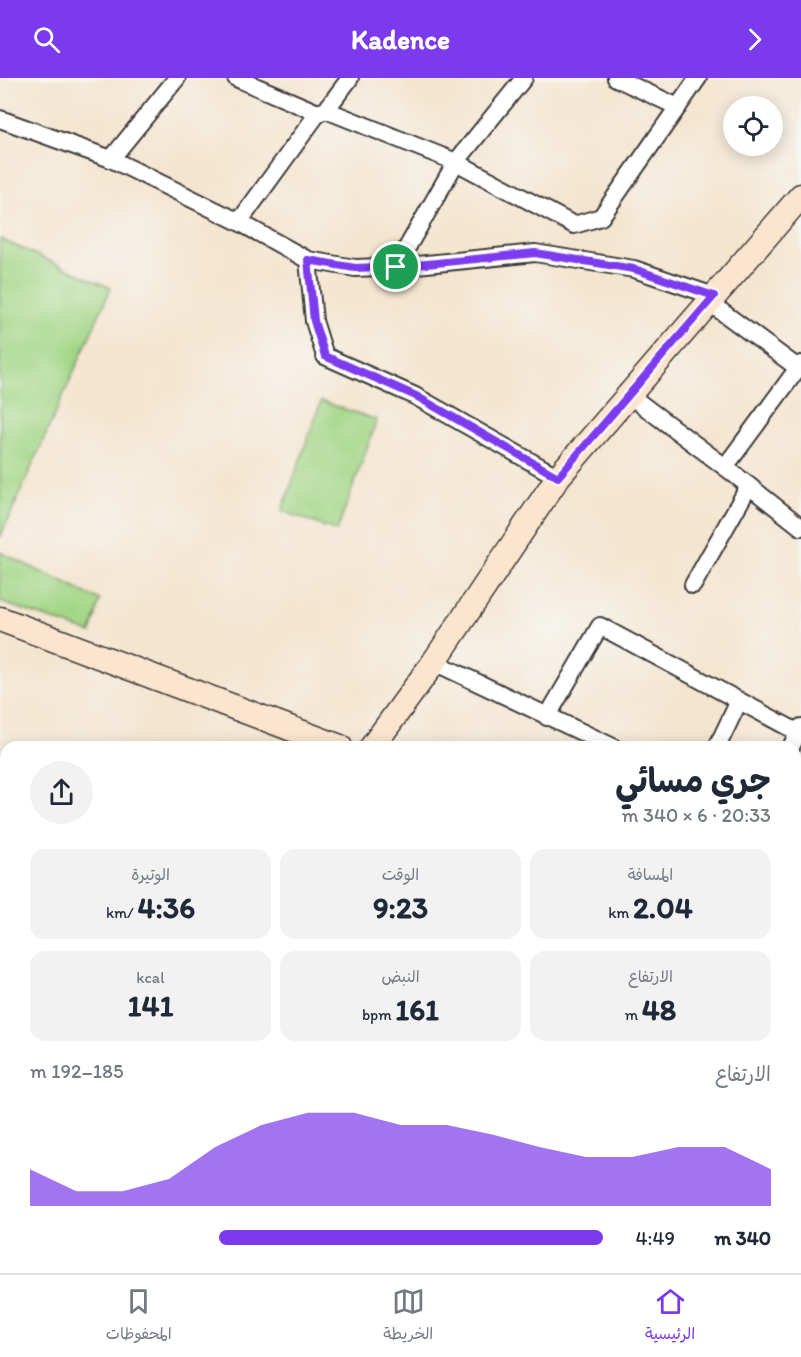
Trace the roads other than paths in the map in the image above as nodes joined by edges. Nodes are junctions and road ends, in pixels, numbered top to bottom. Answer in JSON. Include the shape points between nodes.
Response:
{"nodes":[{"id":1,"x":177,"y":78,"type":"edge"},
{"id":2,"x":237,"y":78,"type":"edge"},
{"id":3,"x":350,"y":78,"type":"edge"},
{"id":4,"x":524,"y":78,"type":"edge"},
{"id":5,"x":616,"y":78,"type":"edge"},
{"id":6,"x":698,"y":78,"type":"edge"},
{"id":7,"x":678,"y":107,"type":"junction"},
{"id":8,"x":322,"y":112,"type":"junction"},
{"id":9,"x":0,"y":119,"type":"edge"},
{"id":10,"x":111,"y":159,"type":"junction"},
{"id":11,"x":456,"y":162,"type":"junction"},
{"id":12,"x":801,"y":196,"type":"edge"},
{"id":13,"x":239,"y":222,"type":"junction"},
{"id":14,"x":308,"y":260,"type":"junction"},
{"id":15,"x":396,"y":267,"type":"junction"},
{"id":16,"x":712,"y":299,"type":"junction"},
{"id":17,"x":800,"y":366,"type":"edge"},
{"id":18,"x":629,"y":396,"type":"junction"},
{"id":19,"x":725,"y":467,"type":"junction"},
{"id":20,"x":558,"y":477,"type":"junction"},
{"id":21,"x":749,"y":486,"type":"junction"},
{"id":22,"x":801,"y":527,"type":"edge"},
{"id":23,"x":693,"y":585,"type":"dead end"},
{"id":24,"x":0,"y":619,"type":"edge"},
{"id":25,"x":434,"y":662,"type":"junction"},
{"id":26,"x":739,"y":701,"type":"junction"},
{"id":27,"x":547,"y":717,"type":"junction"},
{"id":28,"x":798,"y":735,"type":"edge"},
{"id":29,"x":324,"y":741,"type":"edge"},
{"id":30,"x":376,"y":741,"type":"edge"},
{"id":31,"x":600,"y":741,"type":"edge"},
{"id":32,"x":720,"y":741,"type":"edge"}],
"edges":[{"from":1,"to":10,"type":"street"},
{"from":2,"to":8,"type":"street"},
{"from":3,"to":8,"type":"street"},
{"from":4,"to":11,"type":"street"},
{"from":5,"to":7,"type":"street"},
{"from":6,"to":7,"type":"street"},
{"from":7,"to":11,"type":"street","via":[[601,217],[574,225]]},
{"from":8,"to":11,"type":"street"},
{"from":8,"to":13,"type":"street"},
{"from":9,"to":10,"type":"street"},
{"from":10,"to":13,"type":"street"},
{"from":11,"to":15,"type":"street"},
{"from":12,"to":16,"type":"street"},
{"from":13,"to":14,"type":"street"},
{"from":14,"to":15,"type":"street","via":[[355,268]]},
{"from":14,"to":20,"type":"street","via":[[314,321],[325,356],[416,396]]},
{"from":15,"to":16,"type":"street","via":[[535,253],[634,269]]},
{"from":16,"to":17,"type":"street"},
{"from":16,"to":18,"type":"street"},
{"from":17,"to":19,"type":"street"},
{"from":18,"to":19,"type":"street"},
{"from":18,"to":20,"type":"street"},
{"from":19,"to":21,"type":"street"},
{"from":20,"to":25,"type":"street"},
{"from":21,"to":22,"type":"street"},
{"from":21,"to":23,"type":"street"},
{"from":24,"to":29,"type":"street"},
{"from":25,"to":27,"type":"street"},
{"from":25,"to":30,"type":"street"},
{"from":26,"to":27,"type":"street","via":[[600,626]]},
{"from":26,"to":28,"type":"street"},
{"from":26,"to":32,"type":"street"},
{"from":27,"to":31,"type":"street"}]}
